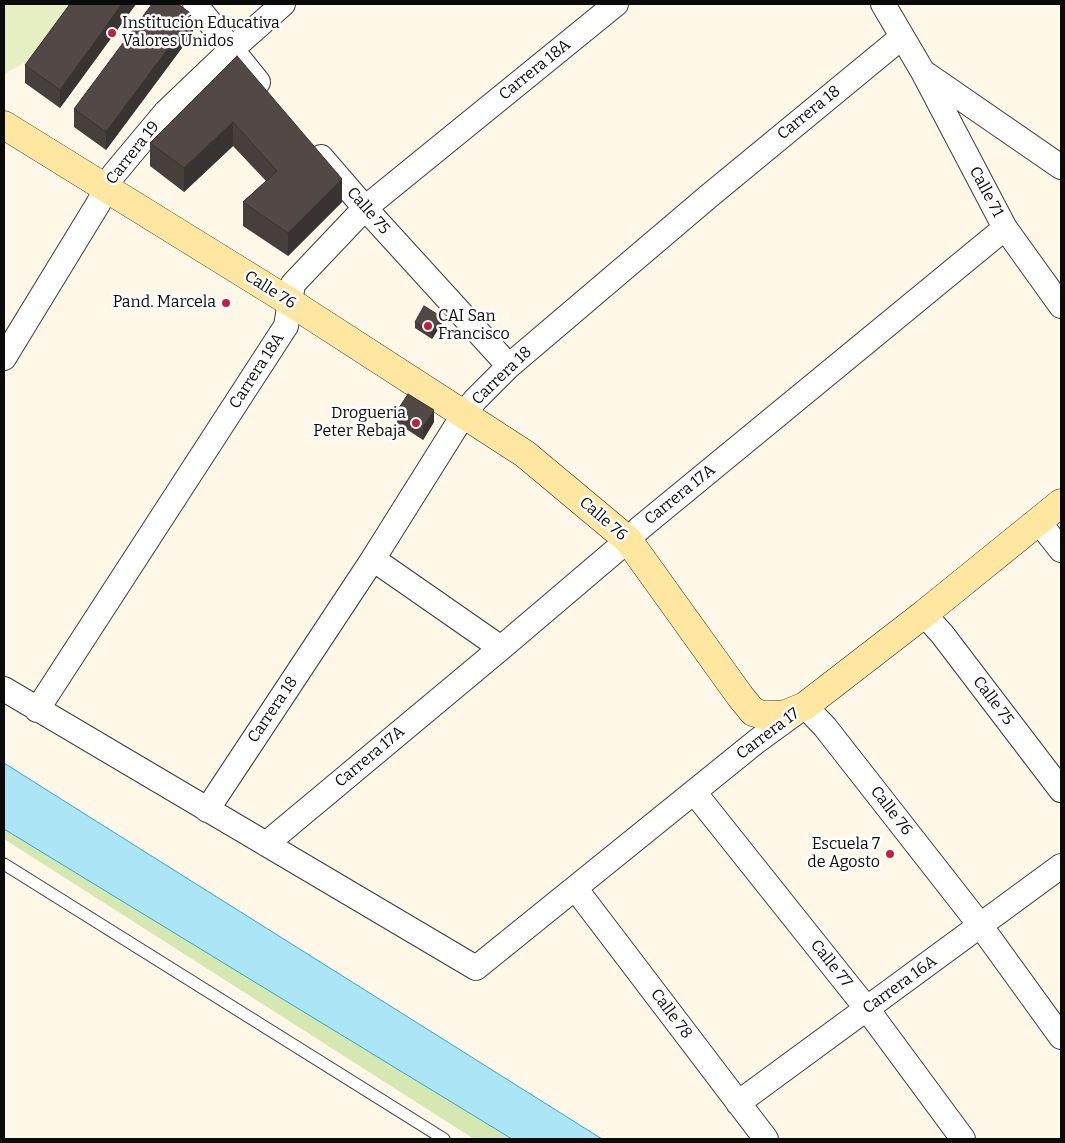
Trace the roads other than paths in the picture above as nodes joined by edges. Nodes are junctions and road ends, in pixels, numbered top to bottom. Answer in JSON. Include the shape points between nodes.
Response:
{"nodes":[{"id":1,"x":196,"y":4,"type":"edge"},
{"id":2,"x":284,"y":4,"type":"edge"},
{"id":3,"x":616,"y":4,"type":"edge"},
{"id":4,"x":890,"y":6,"type":"edge"},
{"id":5,"x":902,"y":37,"type":"junction"},
{"id":6,"x":231,"y":50,"type":"junction"},
{"id":7,"x":923,"y":72,"type":"junction"},
{"id":8,"x":269,"y":95,"type":"edge"},
{"id":9,"x":4,"y":125,"type":"edge"},
{"id":10,"x":307,"y":140,"type":"edge"},
{"id":11,"x":1061,"y":167,"type":"edge"},
{"id":12,"x":106,"y":188,"type":"junction"},
{"id":13,"x":365,"y":208,"type":"junction"},
{"id":14,"x":1005,"y":228,"type":"junction"},
{"id":15,"x":290,"y":302,"type":"junction"},
{"id":16,"x":1061,"y":306,"type":"edge"},
{"id":17,"x":4,"y":358,"type":"edge"},
{"id":18,"x":509,"y":366,"type":"junction"},
{"id":19,"x":464,"y":414,"type":"junction"},
{"id":20,"x":1061,"y":503,"type":"edge"},
{"id":21,"x":1038,"y":522,"type":"junction"},
{"id":22,"x":628,"y":540,"type":"junction"},
{"id":23,"x":1061,"y":550,"type":"edge"},
{"id":24,"x":373,"y":559,"type":"junction"},
{"id":25,"x":924,"y":614,"type":"junction"},
{"id":26,"x":501,"y":648,"type":"junction"},
{"id":27,"x":4,"y":689,"type":"edge"},
{"id":28,"x":805,"y":706,"type":"junction"},
{"id":29,"x":37,"y":710,"type":"junction"},
{"id":30,"x":1061,"y":790,"type":"edge"},
{"id":31,"x":694,"y":792,"type":"junction"},
{"id":32,"x":207,"y":810,"type":"junction"},
{"id":33,"x":266,"y":844,"type":"junction"},
{"id":34,"x":4,"y":864,"type":"edge"},
{"id":35,"x":1061,"y":866,"type":"edge"},
{"id":36,"x":576,"y":888,"type":"junction"},
{"id":37,"x":980,"y":925,"type":"junction"},
{"id":38,"x":867,"y":1009,"type":"junction"},
{"id":39,"x":1061,"y":1037,"type":"edge"},
{"id":40,"x":738,"y":1103,"type":"junction"},
{"id":41,"x":444,"y":1139,"type":"edge"},
{"id":42,"x":766,"y":1139,"type":"edge"},
{"id":43,"x":963,"y":1139,"type":"edge"}],
"edges":[{"from":1,"to":6,"type":"street"},
{"from":2,"to":6,"type":"street","name":"Carrera 19"},
{"from":3,"to":13,"type":"street","name":"Carrera 18A"},
{"from":4,"to":5,"type":"street","name":"Calle 71"},
{"from":5,"to":7,"type":"street","name":"Calle 71"},
{"from":5,"to":18,"type":"street","name":"Carrera 18"},
{"from":6,"to":8,"type":"street"},
{"from":6,"to":12,"type":"street","name":"Carrera 19","via":[[165,113]]},
{"from":7,"to":11,"type":"street","name":"Calle 71"},
{"from":7,"to":14,"type":"street","name":"Calle 71"},
{"from":9,"to":12,"type":"main road","name":"Calle 76"},
{"from":10,"to":13,"type":"street","name":"Calle 75"},
{"from":12,"to":15,"type":"main road","name":"Calle 76"},
{"from":12,"to":17,"type":"street","name":"Carrera 19"},
{"from":13,"to":15,"type":"street","name":"Carrera 18A","via":[[293,284]]},
{"from":13,"to":18,"type":"street","name":"Calle 75"},
{"from":14,"to":16,"type":"street","name":"Calle 71"},
{"from":14,"to":22,"type":"street","name":"Carrera 17A"},
{"from":15,"to":19,"type":"main road","name":"Calle 76"},
{"from":15,"to":29,"type":"street","name":"Carrera 18A","via":[[286,326]]},
{"from":18,"to":19,"type":"street","name":"Carrera 18"},
{"from":19,"to":22,"type":"main road","name":"Calle 76","via":[[525,454]]},
{"from":19,"to":24,"type":"street","name":"Carrera 18"},
{"from":20,"to":21,"type":"main road","name":"Carrera 17"},
{"from":21,"to":23,"type":"street"},
{"from":21,"to":25,"type":"main road","name":"Carrera 17"},
{"from":22,"to":26,"type":"street","name":"Carrera 17A"},
{"from":22,"to":28,"type":"main road","name":"Calle 76","via":[[753,712],[786,714]]},
{"from":24,"to":26,"type":"street"},
{"from":24,"to":32,"type":"street","name":"Carrera 18"},
{"from":25,"to":28,"type":"main road","name":"Carrera 17"},
{"from":25,"to":30,"type":"street","name":"Calle 75"},
{"from":26,"to":33,"type":"street","name":"Carrera 17A"},
{"from":27,"to":29,"type":"street"},
{"from":28,"to":31,"type":"street","name":"Carrera 17"},
{"from":28,"to":37,"type":"street","name":"Calle 76","via":[[825,727]]},
{"from":29,"to":32,"type":"street"},
{"from":31,"to":36,"type":"street","name":"Carrera 17"},
{"from":31,"to":38,"type":"street","name":"Calle 77"},
{"from":32,"to":33,"type":"street"},
{"from":33,"to":36,"type":"street","name":"Carrera 17","via":[[476,968]]},
{"from":34,"to":41,"type":"lane"},
{"from":35,"to":37,"type":"street","name":"Carrera 16A"},
{"from":36,"to":40,"type":"street","name":"Calle 78"},
{"from":37,"to":38,"type":"street","name":"Carrera 16A"},
{"from":37,"to":39,"type":"street","name":"Calle 76"},
{"from":38,"to":40,"type":"street","name":"Carrera 16A"},
{"from":38,"to":43,"type":"street","name":"Calle 77"},
{"from":40,"to":42,"type":"street","name":"Calle 78"}]}
